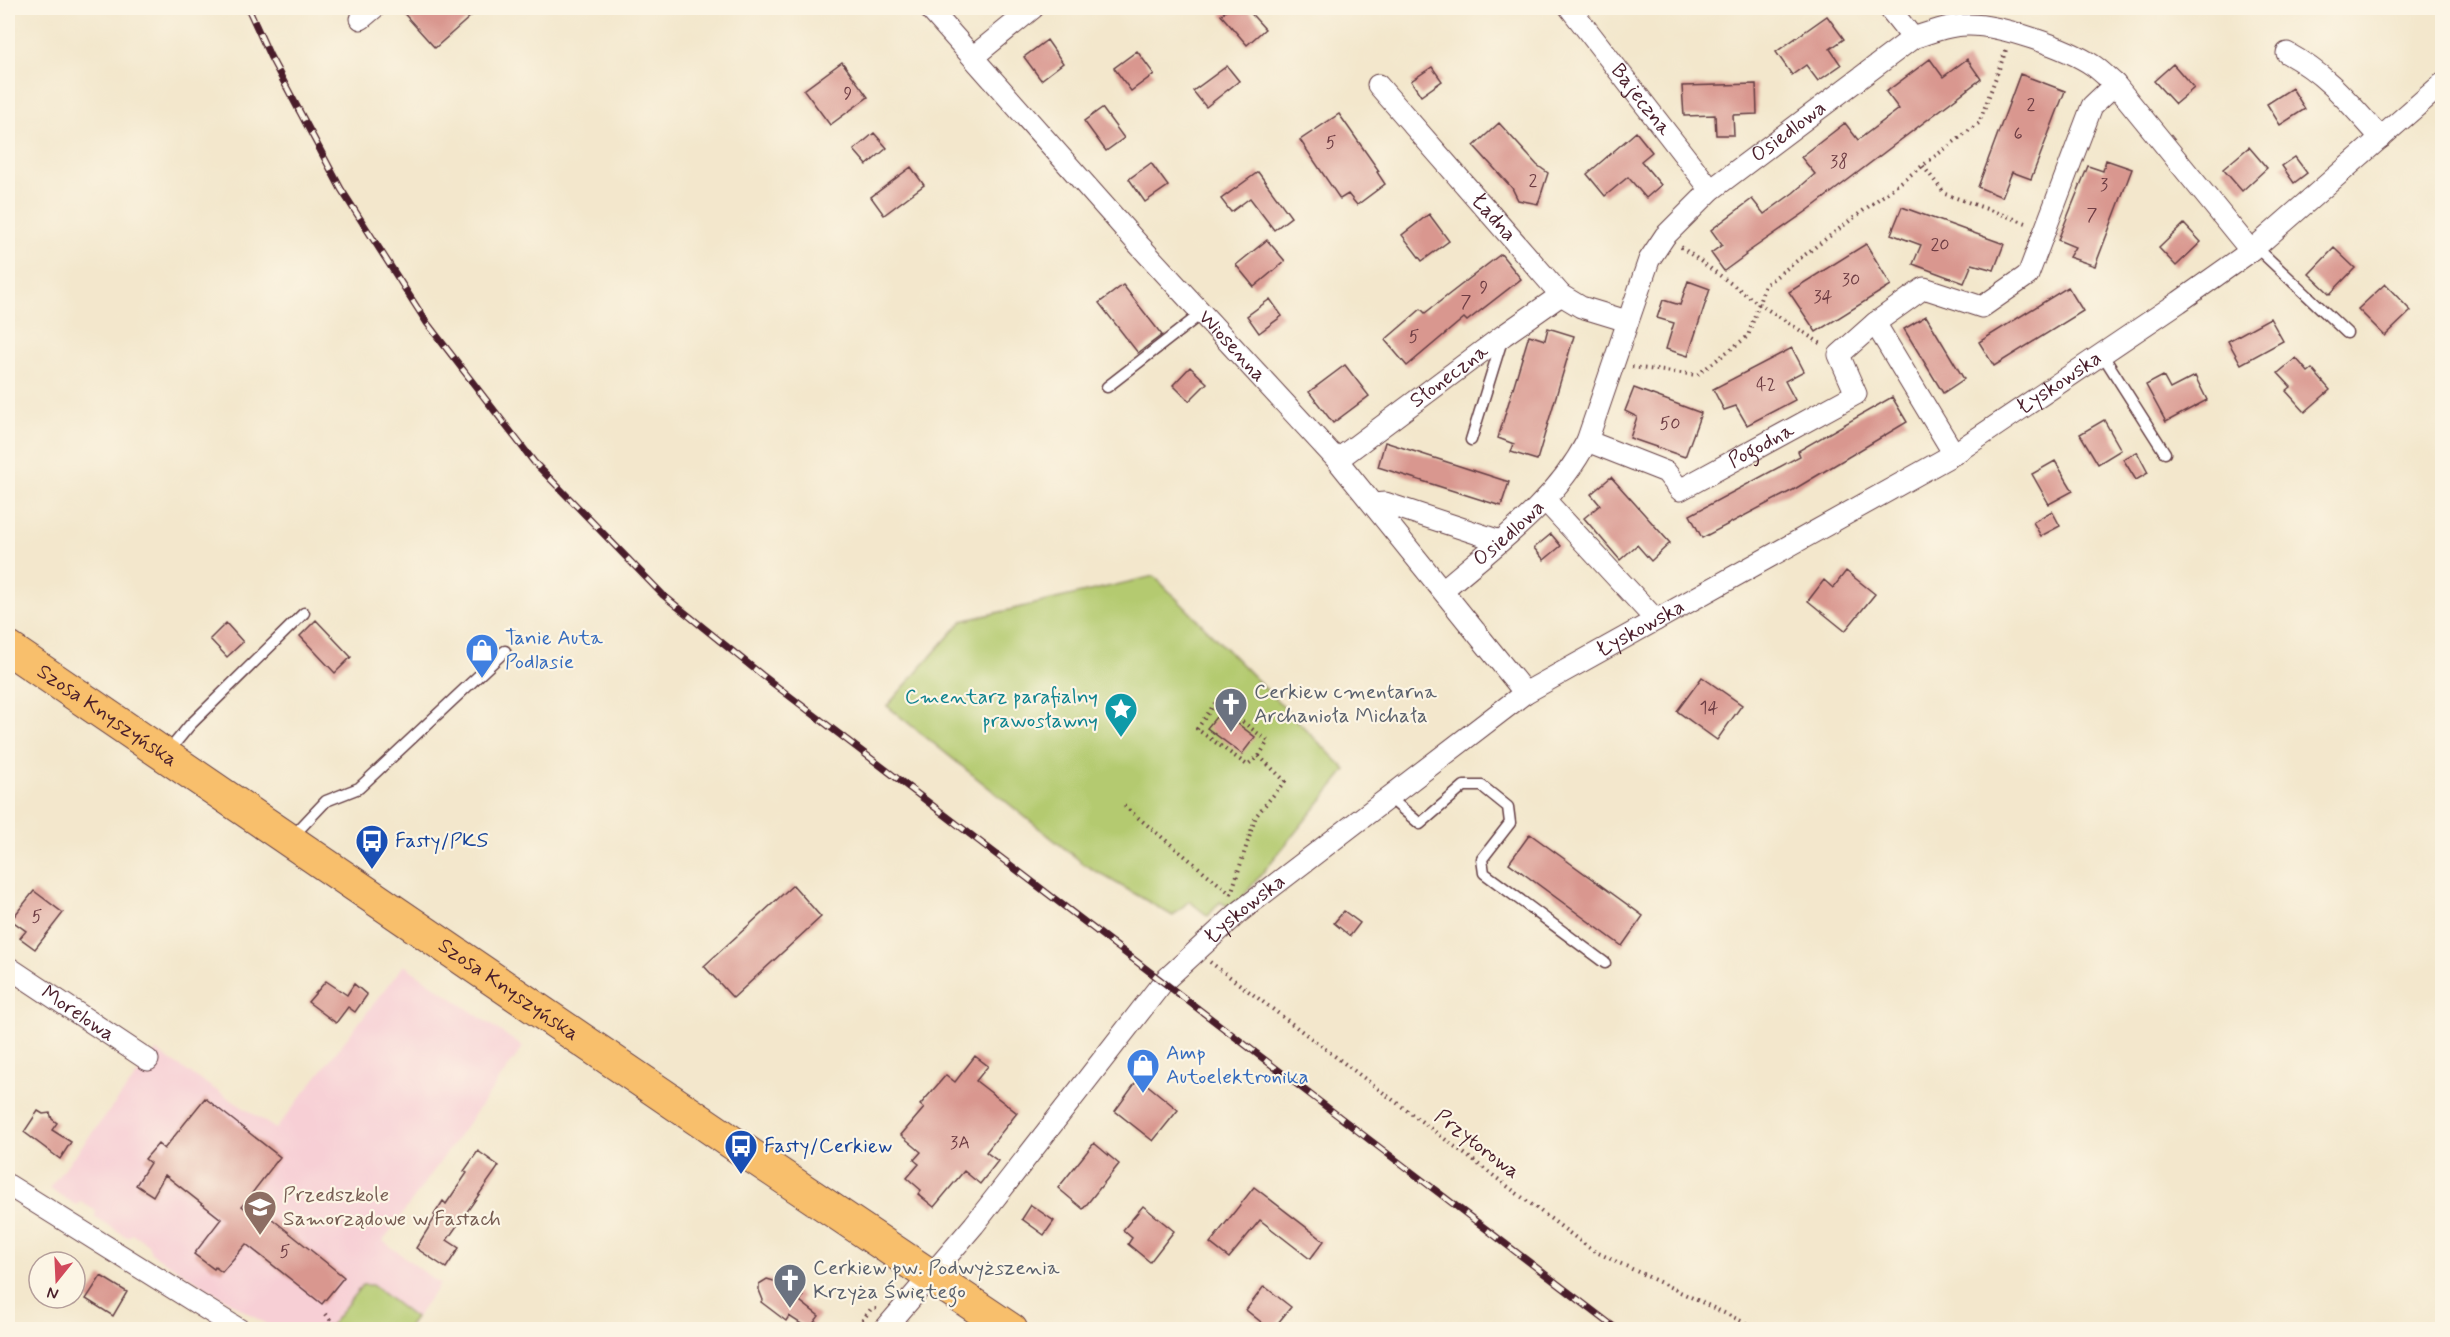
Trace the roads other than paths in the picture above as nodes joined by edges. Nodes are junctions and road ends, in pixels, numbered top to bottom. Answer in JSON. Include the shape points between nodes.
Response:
{"nodes":[{"id":1,"x":930,"y":8,"type":"edge"},
{"id":2,"x":1033,"y":8,"type":"edge"},
{"id":3,"x":1570,"y":8,"type":"edge"},
{"id":4,"x":1889,"y":8,"type":"edge"},
{"id":5,"x":1913,"y":38,"type":"junction"},
{"id":6,"x":2288,"y":53,"type":"dead end"},
{"id":7,"x":973,"y":57,"type":"junction"},
{"id":8,"x":2115,"y":84,"type":"junction"},
{"id":9,"x":2442,"y":84,"type":"edge"},
{"id":10,"x":1378,"y":86,"type":"dead end"},
{"id":11,"x":2381,"y":138,"type":"junction"},
{"id":12,"x":1711,"y":190,"type":"junction"},
{"id":13,"x":2254,"y":249,"type":"junction"},
{"id":14,"x":1561,"y":296,"type":"junction"},
{"id":15,"x":1202,"y":313,"type":"junction"},
{"id":16,"x":1627,"y":321,"type":"junction"},
{"id":17,"x":1875,"y":323,"type":"junction"},
{"id":18,"x":2347,"y":333,"type":"dead end"},
{"id":19,"x":1504,"y":335,"type":"junction"},
{"id":20,"x":2102,"y":354,"type":"junction"},
{"id":21,"x":1107,"y":387,"type":"dead end"},
{"id":22,"x":1472,"y":440,"type":"dead end"},
{"id":23,"x":1587,"y":441,"type":"junction"},
{"id":24,"x":2165,"y":453,"type":"dead end"},
{"id":25,"x":1954,"y":454,"type":"junction"},
{"id":26,"x":1337,"y":460,"type":"junction"},
{"id":27,"x":1545,"y":500,"type":"junction"},
{"id":28,"x":1373,"y":504,"type":"junction"},
{"id":29,"x":1500,"y":541,"type":"junction"},
{"id":30,"x":1443,"y":590,"type":"junction"},
{"id":31,"x":304,"y":613,"type":"dead end"},
{"id":32,"x":1656,"y":620,"type":"junction"},
{"id":33,"x":8,"y":648,"type":"edge"},
{"id":34,"x":505,"y":651,"type":"dead end"},
{"id":35,"x":1525,"y":693,"type":"junction"},
{"id":36,"x":165,"y":756,"type":"junction"},
{"id":37,"x":1390,"y":799,"type":"junction"},
{"id":38,"x":289,"y":840,"type":"junction"},
{"id":39,"x":1605,"y":963,"type":"dead end"},
{"id":40,"x":8,"y":967,"type":"edge"},
{"id":41,"x":148,"y":1060,"type":"dead end"},
{"id":42,"x":8,"y":1185,"type":"edge"},
{"id":43,"x":930,"y":1275,"type":"junction"},
{"id":44,"x":240,"y":1329,"type":"edge"},
{"id":45,"x":884,"y":1329,"type":"edge"},
{"id":46,"x":1011,"y":1329,"type":"edge"}],
"edges":[{"from":1,"to":7,"type":"street","name":"Wiosenna"},
{"from":2,"to":7,"type":"street"},
{"from":3,"to":12,"type":"street","name":"Bajeczna"},
{"from":4,"to":5,"type":"street"},
{"from":5,"to":8,"type":"street","name":"Osiedlowa","via":[[1965,25],[2012,31],[2094,66]]},
{"from":5,"to":12,"type":"street","name":"Osiedlowa"},
{"from":6,"to":11,"type":"street","via":[[2313,67],[2333,85]]},
{"from":7,"to":15,"type":"street","name":"Wiosenna"},
{"from":8,"to":13,"type":"street","name":"Osiedlowa"},
{"from":8,"to":17,"type":"street","via":[[2092,106],[2028,275],[1982,306],[1924,288]]},
{"from":9,"to":11,"type":"street","name":"Łyskowska"},
{"from":10,"to":14,"type":"street","name":"Ładna"},
{"from":11,"to":13,"type":"street","name":"Łyskowska"},
{"from":12,"to":16,"type":"street","name":"Osiedlowa","via":[[1665,236],[1649,260]]},
{"from":13,"to":18,"type":"lane"},
{"from":13,"to":20,"type":"street","name":"Łyskowska"},
{"from":14,"to":16,"type":"street","name":"Ładna","via":[[1581,307]]},
{"from":14,"to":19,"type":"street","name":"Słoneczna"},
{"from":15,"to":21,"type":"lane"},
{"from":15,"to":26,"type":"street","name":"Wiosenna"},
{"from":16,"to":23,"type":"street","name":"Osiedlowa"},
{"from":17,"to":23,"type":"street","name":"Pogodna","via":[[1839,354],[1856,394],[1680,490],[1666,472]]},
{"from":17,"to":25,"type":"street"},
{"from":19,"to":22,"type":"lane"},
{"from":19,"to":26,"type":"street","name":"Słoneczna"},
{"from":20,"to":24,"type":"lane"},
{"from":20,"to":25,"type":"street","name":"Łyskowska"},
{"from":23,"to":27,"type":"street","name":"Osiedlowa","via":[[1574,465]]},
{"from":25,"to":32,"type":"street","name":"Łyskowska"},
{"from":26,"to":28,"type":"street","name":"Wiosenna"},
{"from":27,"to":29,"type":"street","name":"Osiedlowa"},
{"from":27,"to":32,"type":"street"},
{"from":28,"to":29,"type":"street","via":[[1385,503]]},
{"from":28,"to":30,"type":"street","name":"Wiosenna"},
{"from":29,"to":30,"type":"street","name":"Osiedlowa"},
{"from":30,"to":35,"type":"street","name":"Wiosenna"},
{"from":31,"to":36,"type":"lane","via":[[190,725]]},
{"from":32,"to":35,"type":"street","name":"Łyskowska"},
{"from":33,"to":36,"type":"main road","name":"Szosa Knyszyńska"},
{"from":34,"to":38,"type":"lane","via":[[359,788],[326,801]]},
{"from":35,"to":37,"type":"street","name":"Łyskowska"},
{"from":36,"to":38,"type":"main road","name":"Szosa Knyszyńska"},
{"from":37,"to":39,"type":"lane","via":[[1420,824],[1464,786],[1482,786],[1508,807],[1510,823],[1482,859],[1484,873]]},
{"from":37,"to":43,"type":"street","name":"Łyskowska","via":[[1238,913],[1163,982],[974,1225]]},
{"from":38,"to":43,"type":"main road","name":"Szosa Knyszyńska"},
{"from":40,"to":41,"type":"street","name":"Morelowa"},
{"from":42,"to":44,"type":"street"},
{"from":43,"to":45,"type":"street","name":"Łyskowska"},
{"from":43,"to":46,"type":"main road","name":"Szosa Knyszyńska"}]}
